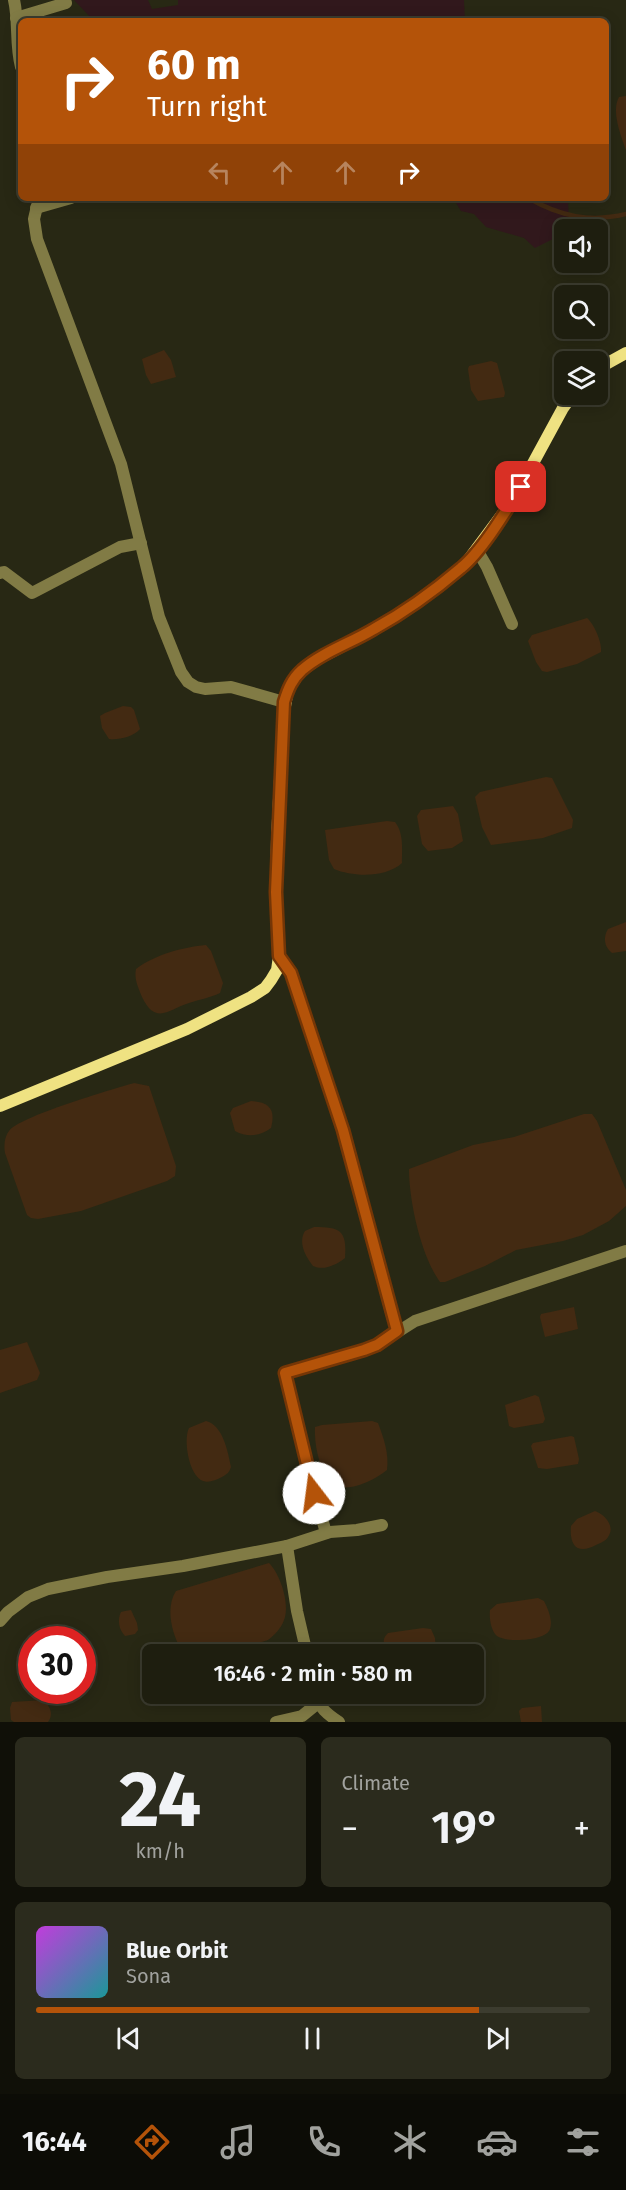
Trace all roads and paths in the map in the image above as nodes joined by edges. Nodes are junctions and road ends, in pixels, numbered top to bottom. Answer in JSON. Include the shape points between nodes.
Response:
{"nodes":[{"id":1,"x":14,"y":0,"type":"edge"},
{"id":2,"x":66,"y":3,"type":"dead end"},
{"id":3,"x":16,"y":18,"type":"junction"},
{"id":4,"x":18,"y":54,"type":"edge"},
{"id":5,"x":37,"y":203,"type":"edge"},
{"id":6,"x":626,"y":353,"type":"edge"},
{"id":7,"x":608,"y":363,"type":"edge"},
{"id":8,"x":565,"y":405,"type":"edge"},
{"id":9,"x":141,"y":543,"type":"junction"},
{"id":10,"x":477,"y":550,"type":"junction"},
{"id":11,"x":0,"y":573,"type":"edge"},
{"id":12,"x":512,"y":624,"type":"dead end"},
{"id":13,"x":284,"y":702,"type":"junction"},
{"id":14,"x":279,"y":956,"type":"junction"},
{"id":15,"x":0,"y":1106,"type":"edge"},
{"id":16,"x":626,"y":1251,"type":"edge"},
{"id":17,"x":397,"y":1331,"type":"junction"},
{"id":18,"x":382,"y":1525,"type":"dead end"},
{"id":19,"x":326,"y":1533,"type":"junction"},
{"id":20,"x":287,"y":1546,"type":"junction"},
{"id":21,"x":0,"y":1621,"type":"edge"},
{"id":22,"x":305,"y":1644,"type":"edge"},
{"id":23,"x":312,"y":1704,"type":"edge"},
{"id":24,"x":321,"y":1704,"type":"edge"},
{"id":25,"x":276,"y":1722,"type":"edge"},
{"id":26,"x":339,"y":1722,"type":"edge"}],
"edges":[{"from":1,"to":3,"type":"street"},
{"from":2,"to":3,"type":"street"},
{"from":3,"to":4,"type":"street"},
{"from":5,"to":9,"type":"street","via":[[37,239],[121,464]]},
{"from":6,"to":7,"type":"main road"},
{"from":8,"to":10,"type":"main road","via":[[529,474]]},
{"from":9,"to":11,"type":"street","via":[[120,547],[32,593]]},
{"from":9,"to":13,"type":"street","via":[[165,634],[188,682],[205,689],[243,689]]},
{"from":10,"to":12,"type":"street"},
{"from":10,"to":13,"type":"main road","via":[[463,567],[412,606],[302,671],[288,689]]},
{"from":13,"to":14,"type":"main road","via":[[276,881]]},
{"from":14,"to":15,"type":"main road","via":[[277,970],[265,988],[227,1010]]},
{"from":14,"to":17,"type":"street","via":[[291,973],[338,1114]]},
{"from":16,"to":17,"type":"street","via":[[415,1321]]},
{"from":17,"to":19,"type":"street","via":[[364,1350],[285,1373]]},
{"from":18,"to":19,"type":"street"},
{"from":19,"to":20,"type":"street"},
{"from":20,"to":21,"type":"street","via":[[48,1589],[28,1597]]},
{"from":20,"to":22,"type":"street"},
{"from":23,"to":25,"type":"street","via":[[302,1716]]},
{"from":24,"to":26,"type":"street"}]}
